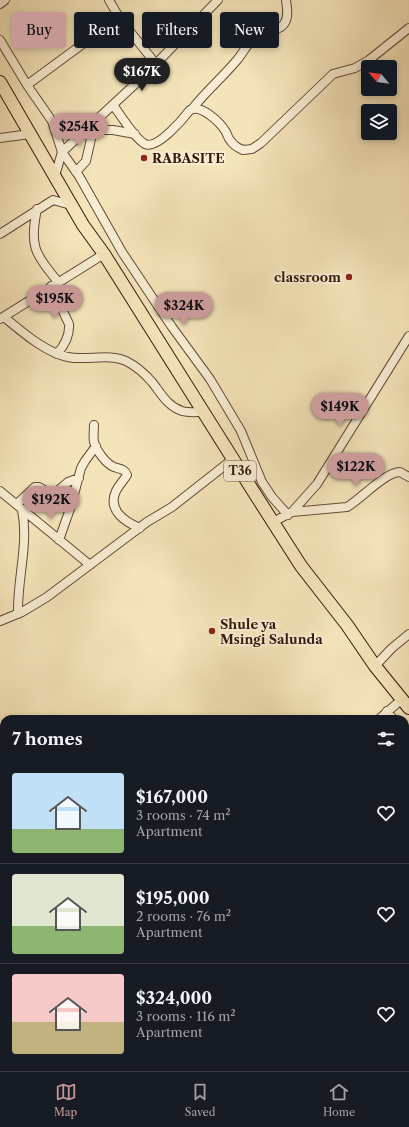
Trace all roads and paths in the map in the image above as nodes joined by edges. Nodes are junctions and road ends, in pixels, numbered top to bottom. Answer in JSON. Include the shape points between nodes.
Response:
{"nodes":[{"id":1,"x":5,"y":0,"type":"edge"},
{"id":2,"x":109,"y":0,"type":"edge"},
{"id":3,"x":218,"y":0,"type":"edge"},
{"id":4,"x":286,"y":0,"type":"edge"},
{"id":5,"x":0,"y":4,"type":"edge"},
{"id":6,"x":116,"y":12,"type":"edge"},
{"id":7,"x":409,"y":28,"type":"edge"},
{"id":8,"x":134,"y":37,"type":"edge"},
{"id":9,"x":0,"y":40,"type":"edge"},
{"id":10,"x":78,"y":48,"type":"edge"},
{"id":11,"x":156,"y":64,"type":"junction"},
{"id":12,"x":0,"y":82,"type":"edge"},
{"id":13,"x":27,"y":85,"type":"junction"},
{"id":14,"x":114,"y":105,"type":"junction"},
{"id":15,"x":193,"y":108,"type":"junction"},
{"id":16,"x":90,"y":130,"type":"junction"},
{"id":17,"x":30,"y":134,"type":"junction"},
{"id":18,"x":135,"y":134,"type":"junction"},
{"id":19,"x":0,"y":138,"type":"edge"},
{"id":20,"x":62,"y":152,"type":"junction"},
{"id":21,"x":76,"y":172,"type":"junction"},
{"id":22,"x":54,"y":176,"type":"junction"},
{"id":23,"x":71,"y":204,"type":"junction"},
{"id":24,"x":37,"y":209,"type":"junction"},
{"id":25,"x":0,"y":234,"type":"edge"},
{"id":26,"x":104,"y":254,"type":"junction"},
{"id":27,"x":54,"y":284,"type":"junction"},
{"id":28,"x":2,"y":318,"type":"edge"},
{"id":29,"x":409,"y":336,"type":"edge"},
{"id":30,"x":57,"y":354,"type":"junction"},
{"id":31,"x":203,"y":412,"type":"junction"},
{"id":32,"x":94,"y":425,"type":"dead end"},
{"id":33,"x":96,"y":446,"type":"junction"},
{"id":34,"x":233,"y":459,"type":"junction"},
{"id":35,"x":409,"y":477,"type":"edge"},
{"id":36,"x":79,"y":478,"type":"junction"},
{"id":37,"x":0,"y":490,"type":"edge"},
{"id":38,"x":20,"y":507,"type":"junction"},
{"id":39,"x":290,"y":513,"type":"junction"},
{"id":40,"x":273,"y":522,"type":"junction"},
{"id":41,"x":140,"y":528,"type":"junction"},
{"id":42,"x":59,"y":540,"type":"junction"},
{"id":43,"x":90,"y":565,"type":"junction"},
{"id":44,"x":18,"y":614,"type":"junction"},
{"id":45,"x":0,"y":621,"type":"edge"},
{"id":46,"x":409,"y":634,"type":"edge"},
{"id":47,"x":375,"y":666,"type":"junction"},
{"id":48,"x":405,"y":704,"type":"edge"},
{"id":49,"x":387,"y":711,"type":"junction"},
{"id":50,"x":383,"y":715,"type":"edge"},
{"id":51,"x":390,"y":715,"type":"edge"}],
"edges":[{"from":1,"to":5,"type":"street"},
{"from":2,"to":6,"type":"street"},
{"from":3,"to":11,"type":"street"},
{"from":4,"to":15,"type":"street","via":[[285,23],[250,40],[237,60]]},
{"from":7,"to":15,"type":"street","via":[[369,60],[355,68],[333,74],[252,148],[243,150],[237,147],[212,117],[200,109]]},
{"from":8,"to":11,"type":"street"},
{"from":9,"to":13,"type":"street"},
{"from":10,"to":13,"type":"street"},
{"from":11,"to":14,"type":"street"},
{"from":12,"to":17,"type":"highway","number":"T36"},
{"from":13,"to":20,"type":"street","via":[[52,121]]},
{"from":14,"to":16,"type":"street"},
{"from":14,"to":18,"type":"street"},
{"from":15,"to":18,"type":"street","via":[[165,137],[153,145],[144,143]]},
{"from":16,"to":18,"type":"street","via":[[113,130]]},
{"from":16,"to":20,"type":"street"},
{"from":16,"to":21,"type":"street","via":[[86,161]]},
{"from":17,"to":19,"type":"street"},
{"from":17,"to":22,"type":"highway","number":"T36"},
{"from":20,"to":21,"type":"street"},
{"from":20,"to":22,"type":"street"},
{"from":21,"to":39,"type":"street","via":[[122,252],[217,391],[241,431],[262,482],[272,497]]},
{"from":22,"to":23,"type":"highway","number":"T36"},
{"from":23,"to":24,"type":"street","via":[[53,200]]},
{"from":23,"to":26,"type":"highway","number":"T36"},
{"from":24,"to":25,"type":"street"},
{"from":24,"to":27,"type":"street","via":[[33,240]]},
{"from":26,"to":27,"type":"street"},
{"from":26,"to":31,"type":"highway","number":"T36"},
{"from":27,"to":28,"type":"street"},
{"from":27,"to":30,"type":"street","via":[[69,324],[66,340]]},
{"from":28,"to":30,"type":"street"},
{"from":29,"to":39,"type":"street","via":[[317,484]]},
{"from":30,"to":31,"type":"street","via":[[69,358],[105,357],[125,360],[142,371],[164,400],[174,408]]},
{"from":31,"to":34,"type":"highway","number":"T36"},
{"from":32,"to":33,"type":"street"},
{"from":33,"to":36,"type":"street","via":[[84,461]]},
{"from":33,"to":41,"type":"street","via":[[107,462],[127,473],[114,497],[115,509],[126,522]]},
{"from":34,"to":40,"type":"highway","number":"T36"},
{"from":34,"to":41,"type":"street","via":[[172,507]]},
{"from":35,"to":39,"type":"street","via":[[400,472],[393,473],[347,507]]},
{"from":36,"to":38,"type":"street","via":[[55,492],[35,487]]},
{"from":36,"to":42,"type":"street"},
{"from":37,"to":38,"type":"street"},
{"from":38,"to":42,"type":"street"},
{"from":38,"to":44,"type":"street","via":[[25,532],[17,600]]},
{"from":39,"to":40,"type":"street"},
{"from":40,"to":47,"type":"highway","number":"T36","via":[[301,566]]},
{"from":41,"to":43,"type":"street"},
{"from":42,"to":43,"type":"street"},
{"from":43,"to":44,"type":"street","via":[[47,597]]},
{"from":44,"to":45,"type":"street"},
{"from":46,"to":47,"type":"street"},
{"from":47,"to":48,"type":"highway","number":"T36"},
{"from":48,"to":49,"type":"street"},
{"from":49,"to":50,"type":"street"},
{"from":49,"to":51,"type":"street"}]}
